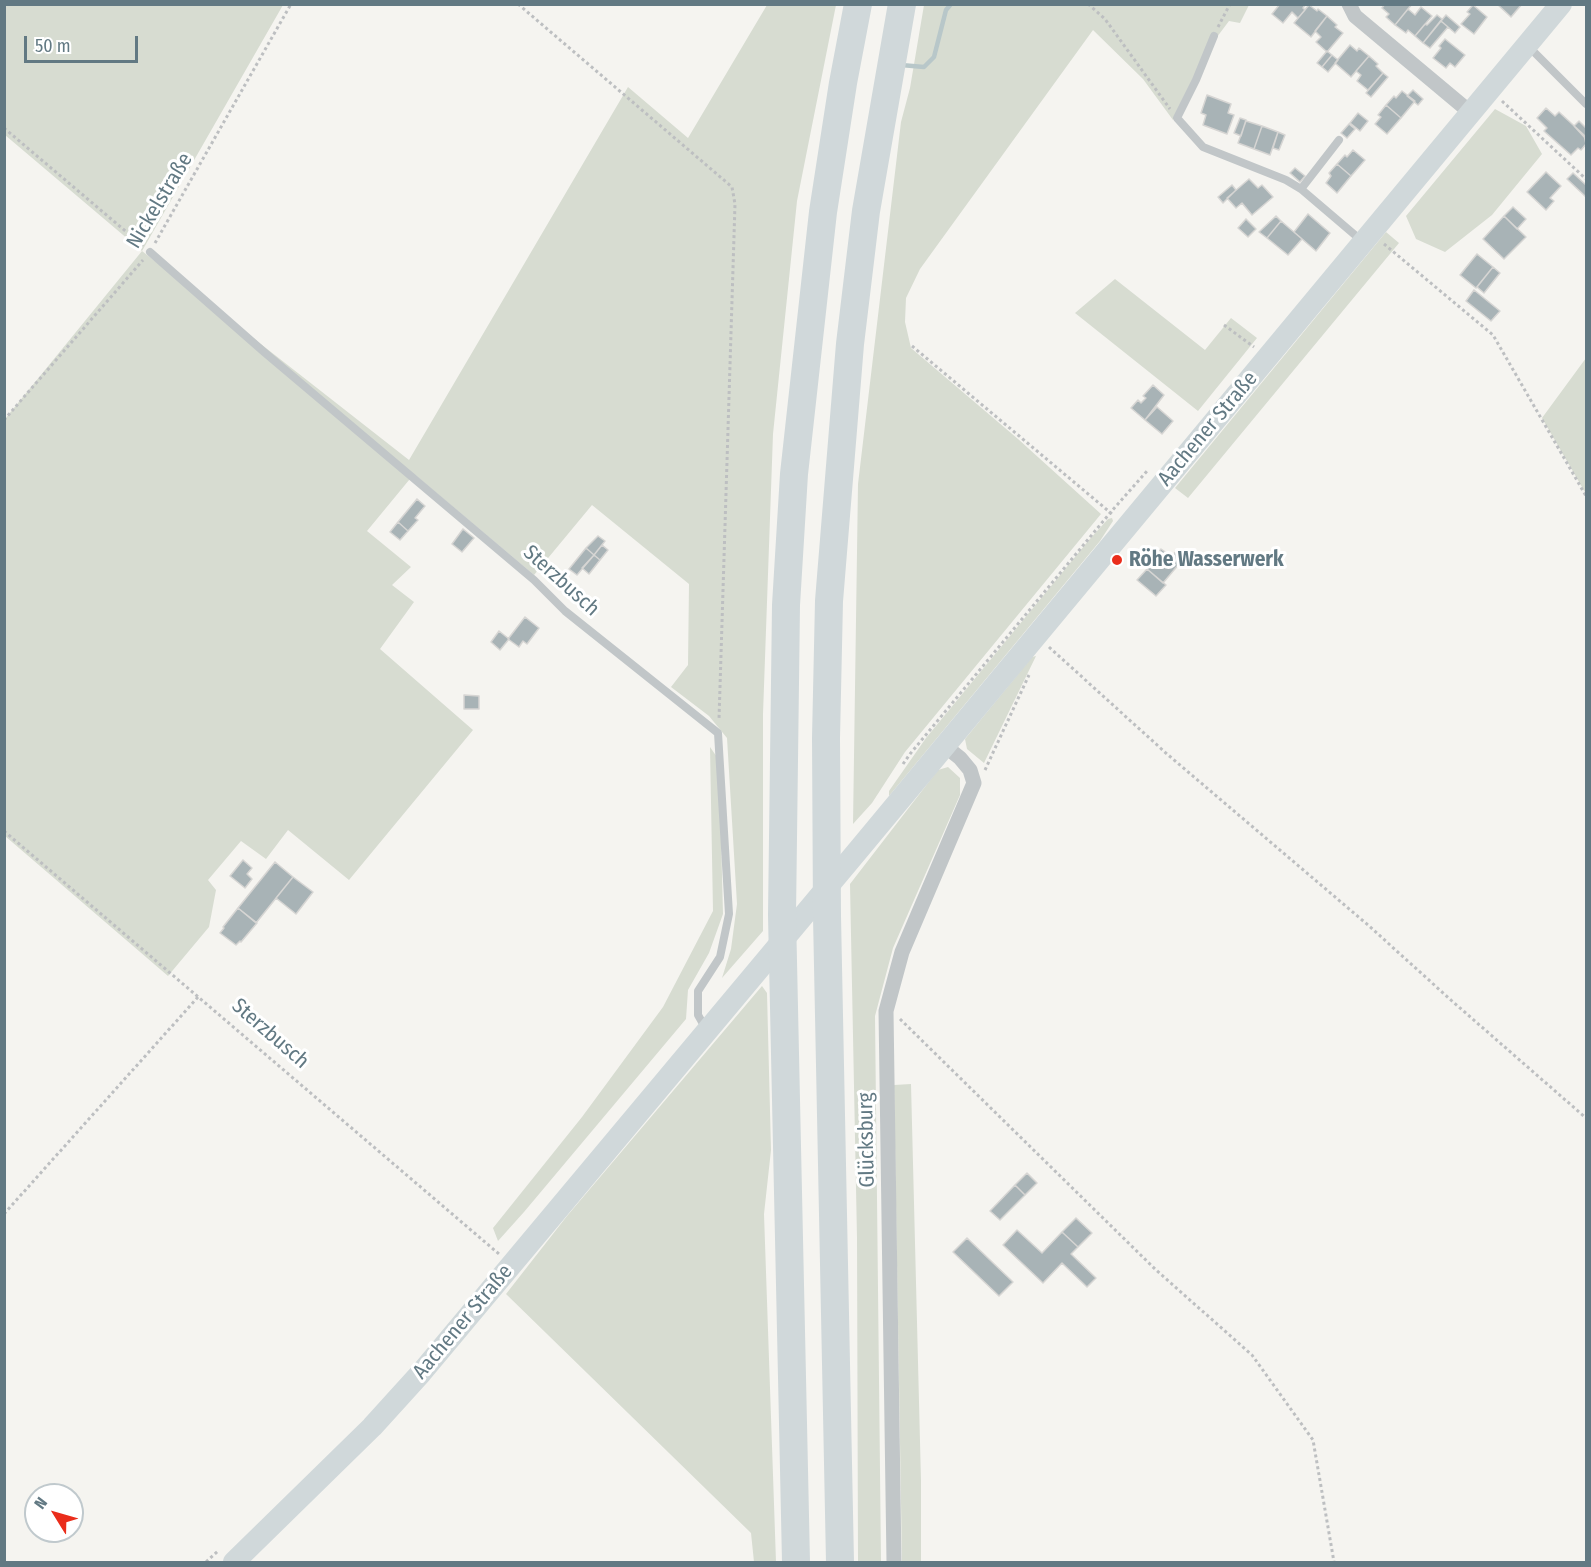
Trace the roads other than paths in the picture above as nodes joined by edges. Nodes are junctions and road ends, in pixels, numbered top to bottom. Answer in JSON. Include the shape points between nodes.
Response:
{"nodes":[{"id":1,"x":858,"y":4,"type":"edge"},
{"id":2,"x":902,"y":4,"type":"edge"},
{"id":3,"x":1349,"y":4,"type":"edge"},
{"id":4,"x":1561,"y":4,"type":"edge"},
{"id":5,"x":1214,"y":36,"type":"road end"},
{"id":6,"x":1527,"y":45,"type":"junction"},
{"id":7,"x":1587,"y":104,"type":"edge"},
{"id":8,"x":1471,"y":113,"type":"junction"},
{"id":9,"x":1340,"y":140,"type":"dead end"},
{"id":10,"x":1301,"y":189,"type":"junction"},
{"id":11,"x":1367,"y":237,"type":"junction"},
{"id":12,"x":150,"y":252,"type":"road end"},
{"id":13,"x":945,"y":746,"type":"junction"},
{"id":14,"x":707,"y":1030,"type":"junction"},
{"id":15,"x":227,"y":1556,"type":"edge"},
{"id":16,"x":796,"y":1563,"type":"edge"},
{"id":17,"x":840,"y":1563,"type":"edge"},
{"id":18,"x":894,"y":1563,"type":"edge"}],
"edges":[{"from":1,"to":16,"type":"highway","via":[[817,257],[794,474],[786,605],[782,915]]},
{"from":2,"to":17,"type":"highway","via":[[866,211],[850,344],[829,601],[826,904]]},
{"from":3,"to":8,"type":"street","via":[[1355,16]]},
{"from":4,"to":6,"type":"main road","name":"Aachener Straße"},
{"from":5,"to":10,"type":"lane","via":[[1177,118],[1203,147]]},
{"from":6,"to":7,"type":"lane"},
{"from":6,"to":8,"type":"main road","name":"Aachener Straße"},
{"from":8,"to":11,"type":"main road","name":"Aachener Straße"},
{"from":9,"to":10,"type":"lane"},
{"from":10,"to":11,"type":"lane"},
{"from":11,"to":13,"type":"main road","name":"Aachener Straße"},
{"from":12,"to":14,"type":"lane","name":"Sterzbusch","via":[[565,610],[718,733],[729,914],[720,957],[698,991],[698,1015]]},
{"from":13,"to":14,"type":"main road","name":"Aachener Straße"},
{"from":13,"to":18,"type":"street","name":"Glücksburg","via":[[960,758],[974,783],[902,952],[886,1011]]},
{"from":14,"to":15,"type":"main road","name":"Aachener Straße","via":[[500,1259],[421,1372],[372,1427]]}]}
